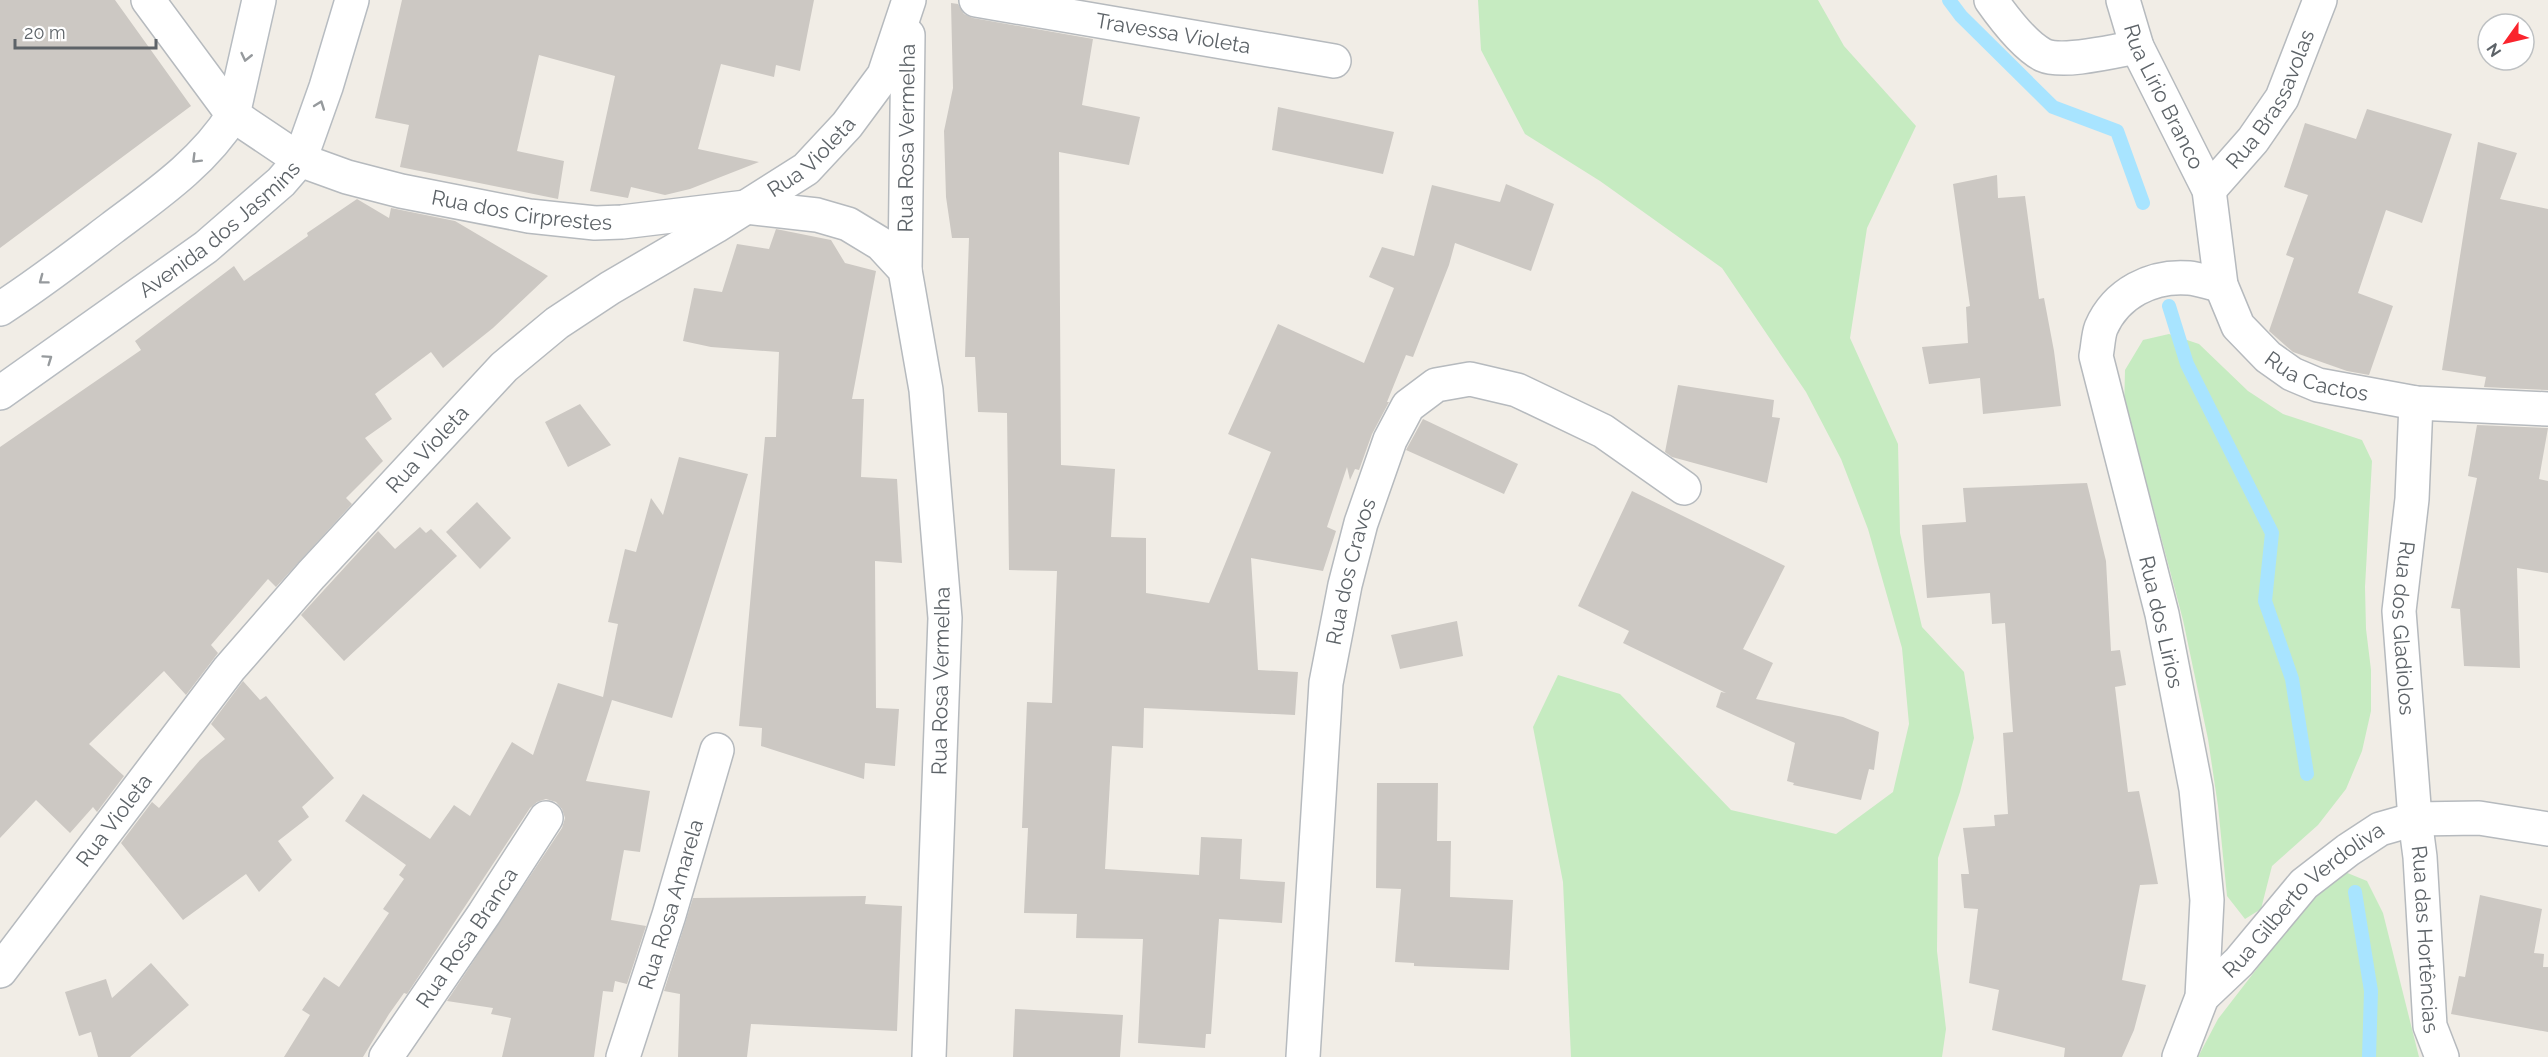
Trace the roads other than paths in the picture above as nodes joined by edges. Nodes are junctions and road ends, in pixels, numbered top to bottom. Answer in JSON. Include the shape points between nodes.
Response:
{"nodes":[{"id":1,"x":148,"y":0,"type":"edge"},
{"id":2,"x":259,"y":0,"type":"edge"},
{"id":3,"x":352,"y":0,"type":"edge"},
{"id":4,"x":976,"y":0,"type":"edge"},
{"id":5,"x":1991,"y":0,"type":"edge"},
{"id":6,"x":2123,"y":0,"type":"edge"},
{"id":7,"x":2320,"y":0,"type":"edge"},
{"id":8,"x":909,"y":3,"type":"edge"},
{"id":9,"x":2137,"y":47,"type":"junction"},
{"id":10,"x":1334,"y":61,"type":"dead end"},
{"id":11,"x":233,"y":115,"type":"junction"},
{"id":12,"x":300,"y":160,"type":"junction"},
{"id":13,"x":2209,"y":190,"type":"junction"},
{"id":14,"x":746,"y":207,"type":"junction"},
{"id":15,"x":905,"y":270,"type":"junction"},
{"id":16,"x":2221,"y":285,"type":"junction"},
{"id":17,"x":0,"y":309,"type":"edge"},
{"id":18,"x":0,"y":393,"type":"edge"},
{"id":19,"x":2416,"y":403,"type":"junction"},
{"id":20,"x":2548,"y":409,"type":"edge"},
{"id":21,"x":1684,"y":488,"type":"dead end"},
{"id":22,"x":717,"y":750,"type":"dead end"},
{"id":23,"x":546,"y":818,"type":"dead end"},
{"id":24,"x":2415,"y":819,"type":"junction"},
{"id":25,"x":2548,"y":829,"type":"edge"},
{"id":26,"x":0,"y":971,"type":"edge"},
{"id":27,"x":2202,"y":997,"type":"junction"},
{"id":28,"x":386,"y":1057,"type":"edge"},
{"id":29,"x":623,"y":1057,"type":"edge"},
{"id":30,"x":929,"y":1057,"type":"edge"},
{"id":31,"x":1303,"y":1057,"type":"edge"},
{"id":32,"x":2179,"y":1057,"type":"edge"},
{"id":33,"x":2442,"y":1057,"type":"edge"}],
"edges":[{"from":1,"to":11,"type":"street","name":"Rua dos Cirprestes"},
{"from":2,"to":11,"type":"street","one_way":true},
{"from":12,"to":3,"type":"street","name":"Avenida dos Jasmins","one_way":true},
{"from":4,"to":10,"type":"street","name":"Travessa Violeta"},
{"from":5,"to":9,"type":"street","via":[[2009,26],[2044,55],[2075,58]]},
{"from":6,"to":9,"type":"street","name":"Rua Lírio Branco"},
{"from":7,"to":13,"type":"street","name":"Rua Brassavolas","via":[[2282,98],[2253,140]]},
{"from":8,"to":14,"type":"street","name":"Rua Violeta","via":[[884,75],[847,125],[806,169]]},
{"from":8,"to":15,"type":"street","name":"Rua Rosa Vermelha"},
{"from":9,"to":13,"type":"street","name":"Rua Lírio Branco"},
{"from":11,"to":12,"type":"street","name":"Rua dos Cirprestes"},
{"from":11,"to":17,"type":"street","one_way":true,"via":[[223,131],[174,181]]},
{"from":12,"to":14,"type":"street","name":"Rua dos Cirprestes","via":[[401,192],[529,216],[595,223]]},
{"from":18,"to":12,"type":"street","name":"Avenida dos Jasmins","one_way":true,"via":[[206,247],[251,210]]},
{"from":13,"to":16,"type":"street","name":"Rua Cactos"},
{"from":14,"to":15,"type":"street","name":"Rua Rosa Vermelha","via":[[817,215],[848,224],[881,244]]},
{"from":14,"to":26,"type":"street","name":"Rua Violeta","via":[[557,323],[504,367],[310,575],[229,669]]},
{"from":15,"to":30,"type":"street","name":"Rua Rosa Vermelha","via":[[926,390],[945,618]]},
{"from":16,"to":19,"type":"street","name":"Rua Cactos","via":[[2238,326],[2268,357],[2292,374],[2318,386]]},
{"from":16,"to":27,"type":"street","name":"Rua dos Lirios","via":[[2188,278],[2155,281],[2129,292],[2100,329],[2096,356],[2162,614],[2196,789],[2207,900]]},
{"from":19,"to":20,"type":"street","name":"Rua Cactos"},
{"from":19,"to":24,"type":"street","name":"Rua dos Gladiolos","via":[[2412,499],[2399,611]]},
{"from":21,"to":31,"type":"street","name":"Rua dos Cravos","via":[[1603,431],[1517,390],[1470,379],[1436,385],[1408,406],[1390,440],[1361,523],[1326,683]]},
{"from":22,"to":29,"type":"street","name":"Rua Rosa Amarela"},
{"from":23,"to":28,"type":"street","name":"Rua Rosa Branca"},
{"from":24,"to":25,"type":"street","name":"Rua Gilberto Verdoliva","via":[[2479,818]]},
{"from":24,"to":27,"type":"street","name":"Rua Gilberto Verdoliva","via":[[2380,830],[2304,884],[2239,962]]},
{"from":24,"to":33,"type":"street","name":"Rua das Hortências","via":[[2430,1026]]},
{"from":27,"to":32,"type":"street","name":"Rua dos Lirios"}]}
